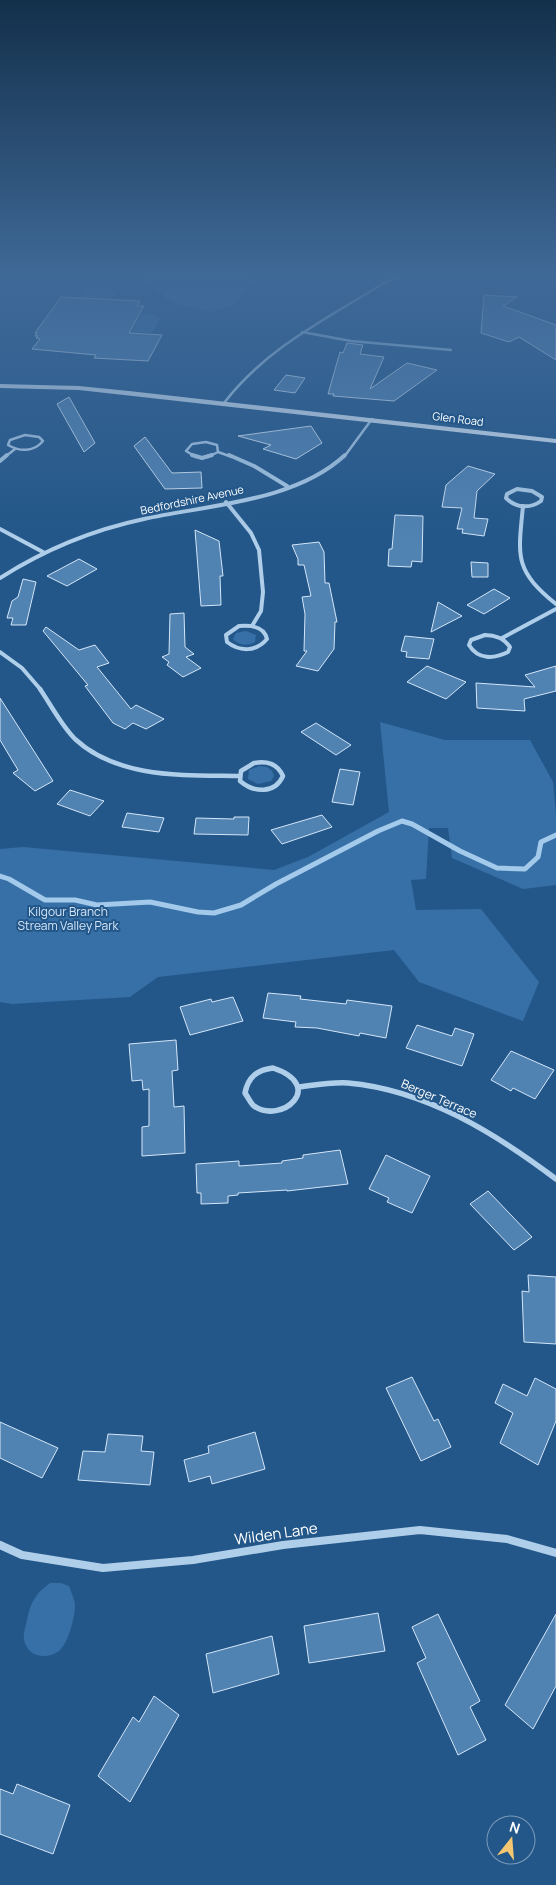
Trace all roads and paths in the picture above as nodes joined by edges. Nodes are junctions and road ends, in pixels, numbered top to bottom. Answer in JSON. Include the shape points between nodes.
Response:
{"nodes":[{"id":1,"x":259,"y":363,"type":"edge"},
{"id":2,"x":0,"y":386,"type":"edge"},
{"id":3,"x":224,"y":403,"type":"junction"},
{"id":4,"x":372,"y":419,"type":"junction"},
{"id":5,"x":556,"y":441,"type":"edge"},
{"id":6,"x":15,"y":449,"type":"junction"},
{"id":7,"x":218,"y":452,"type":"junction"},
{"id":8,"x":0,"y":462,"type":"edge"},
{"id":9,"x":288,"y":486,"type":"junction"},
{"id":10,"x":226,"y":502,"type":"junction"},
{"id":11,"x":523,"y":506,"type":"junction"},
{"id":12,"x":0,"y":529,"type":"edge"},
{"id":13,"x":43,"y":552,"type":"junction"},
{"id":14,"x":0,"y":578,"type":"edge"},
{"id":15,"x":556,"y":604,"type":"edge"},
{"id":16,"x":556,"y":609,"type":"edge"},
{"id":17,"x":252,"y":626,"type":"junction"},
{"id":18,"x":502,"y":638,"type":"junction"},
{"id":19,"x":0,"y":652,"type":"edge"},
{"id":20,"x":239,"y":776,"type":"junction"},
{"id":21,"x":299,"y":1087,"type":"junction"},
{"id":22,"x":556,"y":1180,"type":"edge"},
{"id":23,"x":0,"y":1545,"type":"edge"},
{"id":24,"x":556,"y":1553,"type":"edge"}],
"edges":[{"from":1,"to":3,"type":"street"},
{"from":2,"to":3,"type":"main road","name":"Glen Road","via":[[79,388]]},
{"from":3,"to":4,"type":"main road","name":"Glen Road"},
{"from":4,"to":5,"type":"main road","name":"Glen Road"},
{"from":4,"to":9,"type":"street","name":"Bedfordshire Avenue","via":[[358,443],[340,460],[324,471]]},
{"from":6,"to":6,"type":"street","via":[[36,448],[43,441],[35,436],[19,436],[8,443]]},
{"from":6,"to":8,"type":"street"},
{"from":7,"to":7,"type":"street","via":[[217,446],[206,442],[192,444],[186,451],[200,457]]},
{"from":7,"to":9,"type":"street","via":[[264,471]]},
{"from":9,"to":10,"type":"street","name":"Bedfordshire Avenue"},
{"from":10,"to":13,"type":"street","name":"Bedfordshire Avenue","via":[[119,524]]},
{"from":10,"to":17,"type":"street","via":[[251,533],[259,550],[263,592],[261,611]]},
{"from":11,"to":11,"type":"street","via":[[538,504],[542,497],[525,489],[506,494],[509,502]]},
{"from":11,"to":15,"type":"street","via":[[521,566],[527,579]]},
{"from":12,"to":13,"type":"street"},
{"from":13,"to":14,"type":"street","name":"Bedfordshire Avenue"},
{"from":16,"to":18,"type":"street"},
{"from":17,"to":17,"type":"street","via":[[239,626],[229,631],[227,642],[241,649],[263,645],[266,634]]},
{"from":18,"to":18,"type":"street","via":[[485,634],[471,640],[469,645],[477,654],[494,658],[508,652],[508,642]]},
{"from":19,"to":20,"type":"street","via":[[35,682],[74,738],[101,757],[136,769]]},
{"from":20,"to":20,"type":"street","via":[[244,785],[257,790],[278,785],[283,776],[278,768],[261,762],[243,768]]},
{"from":21,"to":21,"type":"street","via":[[296,1079],[282,1069],[264,1069],[250,1078],[245,1093],[254,1106],[271,1112],[295,1102]]},
{"from":21,"to":22,"type":"street","name":"Berger Terrace","via":[[347,1083],[383,1088],[423,1102],[468,1121],[527,1156]]},
{"from":23,"to":24,"type":"street","name":"Wilden Lane","via":[[22,1555],[104,1568],[193,1560],[283,1545],[420,1530],[507,1539]]}]}
